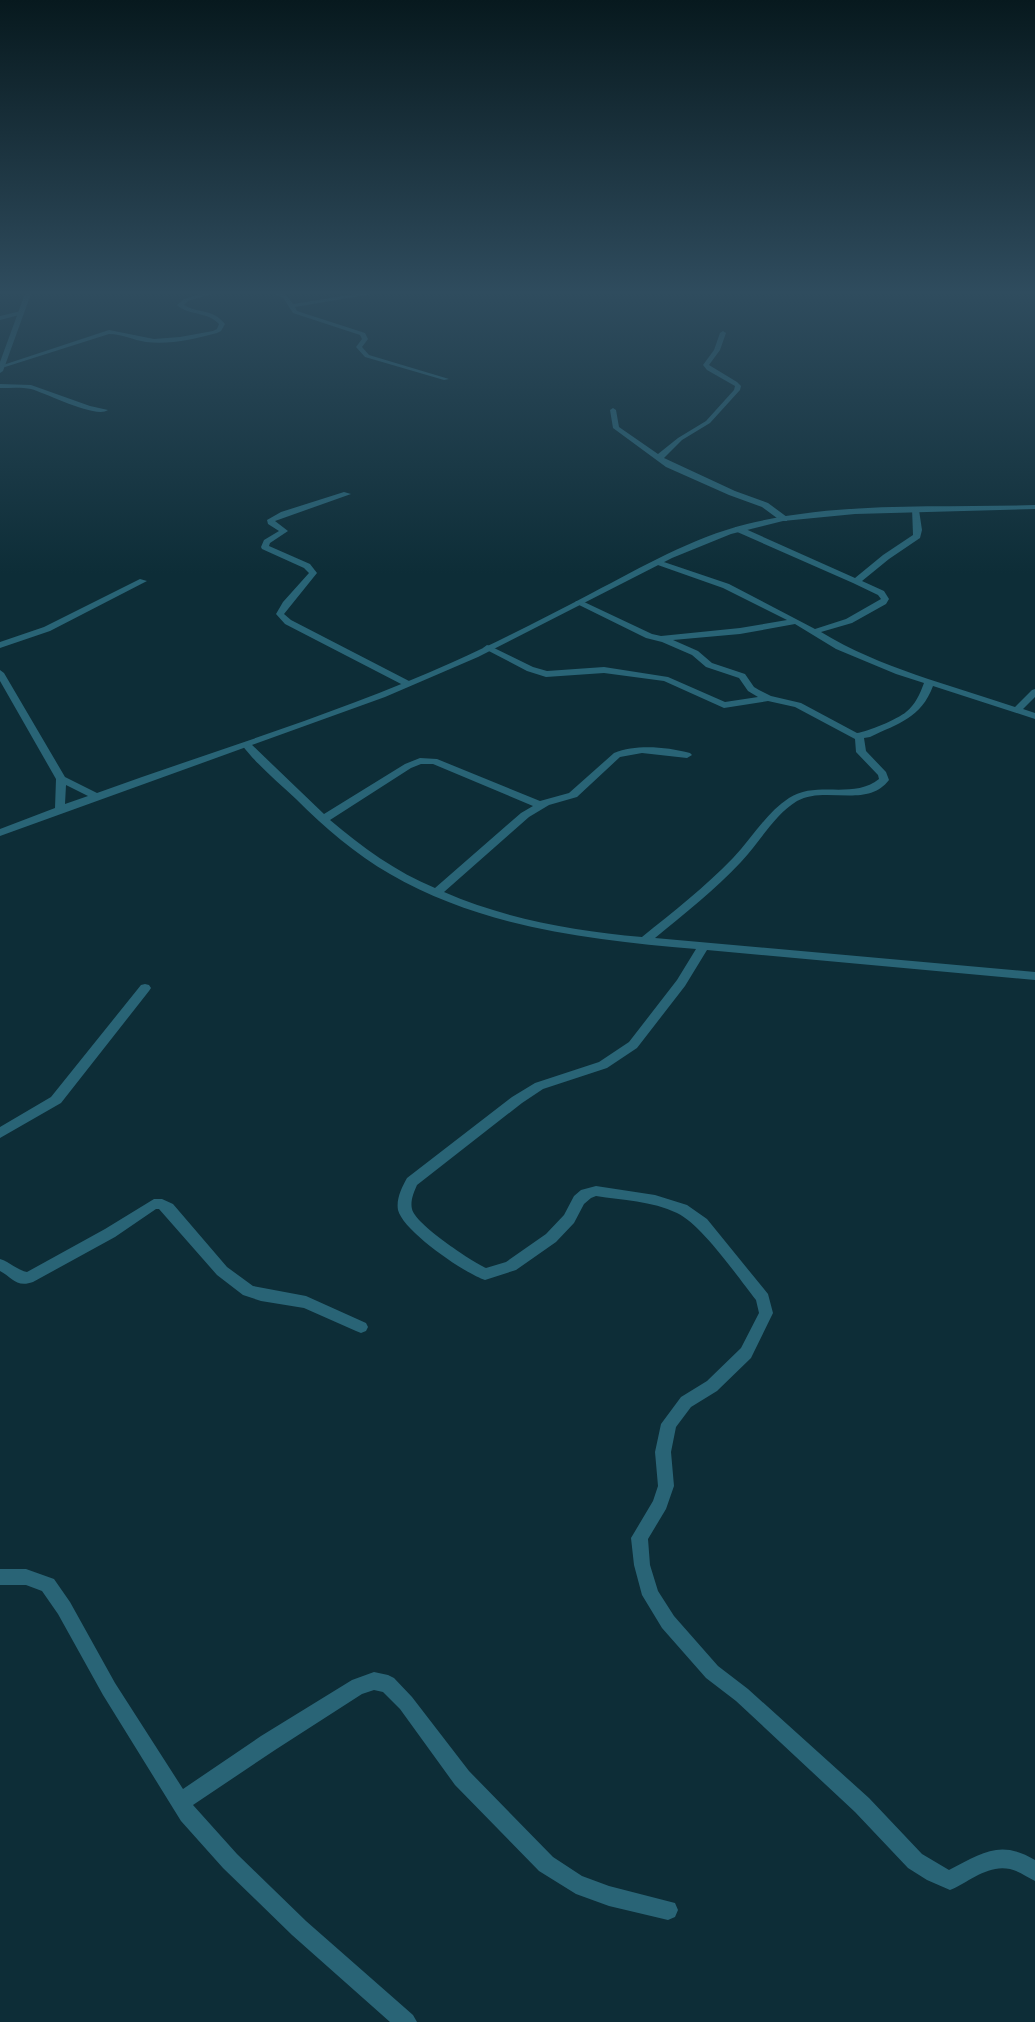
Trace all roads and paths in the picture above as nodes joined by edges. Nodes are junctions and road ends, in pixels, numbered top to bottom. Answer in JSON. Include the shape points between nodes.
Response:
{"nodes":[{"id":1,"x":737,"y":385,"type":"edge"},
{"id":2,"x":0,"y":386,"type":"edge"},
{"id":3,"x":105,"y":410,"type":"dead end"},
{"id":4,"x":613,"y":410,"type":"dead end"},
{"id":5,"x":660,"y":459,"type":"junction"},
{"id":6,"x":347,"y":494,"type":"dead end"},
{"id":7,"x":1035,"y":507,"type":"edge"},
{"id":8,"x":915,"y":510,"type":"junction"},
{"id":9,"x":784,"y":519,"type":"junction"},
{"id":10,"x":738,"y":529,"type":"junction"},
{"id":11,"x":658,"y":562,"type":"junction"},
{"id":12,"x":143,"y":581,"type":"dead end"},
{"id":13,"x":856,"y":581,"type":"junction"},
{"id":14,"x":579,"y":603,"type":"junction"},
{"id":15,"x":796,"y":621,"type":"junction"},
{"id":16,"x":813,"y":632,"type":"junction"},
{"id":17,"x":666,"y":640,"type":"junction"},
{"id":18,"x":0,"y":645,"type":"edge"},
{"id":19,"x":487,"y":648,"type":"junction"},
{"id":20,"x":0,"y":673,"type":"edge"},
{"id":21,"x":929,"y":683,"type":"junction"},
{"id":22,"x":408,"y":684,"type":"junction"},
{"id":23,"x":1035,"y":692,"type":"edge"},
{"id":24,"x":768,"y":698,"type":"junction"},
{"id":25,"x":1016,"y":710,"type":"junction"},
{"id":26,"x":1035,"y":716,"type":"edge"},
{"id":27,"x":859,"y":736,"type":"junction"},
{"id":28,"x":247,"y":745,"type":"junction"},
{"id":29,"x":687,"y":755,"type":"dead end"},
{"id":30,"x":61,"y":779,"type":"junction"},
{"id":31,"x":95,"y":796,"type":"junction"},
{"id":32,"x":540,"y":805,"type":"junction"},
{"id":33,"x":60,"y":809,"type":"junction"},
{"id":34,"x":324,"y":818,"type":"junction"},
{"id":35,"x":0,"y":833,"type":"edge"},
{"id":36,"x":436,"y":893,"type":"junction"},
{"id":37,"x":644,"y":941,"type":"junction"},
{"id":38,"x":703,"y":947,"type":"junction"},
{"id":39,"x":1035,"y":976,"type":"edge"},
{"id":40,"x":144,"y":988,"type":"dead end"},
{"id":41,"x":0,"y":1133,"type":"edge"},
{"id":42,"x":0,"y":1265,"type":"edge"},
{"id":43,"x":362,"y":1327,"type":"dead end"},
{"id":44,"x":0,"y":1577,"type":"edge"},
{"id":45,"x":181,"y":1802,"type":"junction"},
{"id":46,"x":1035,"y":1871,"type":"edge"},
{"id":47,"x":668,"y":1910,"type":"dead end"},
{"id":48,"x":406,"y":2022,"type":"edge"}],
"edges":[{"from":1,"to":5,"type":"street","via":[[737,390],[708,422],[680,439],[661,455]]},
{"from":2,"to":3,"type":"street","via":[[31,387],[89,408]]},
{"from":4,"to":5,"type":"street","via":[[616,428]]},
{"from":5,"to":9,"type":"street","via":[[732,493],[765,505]]},
{"from":6,"to":22,"type":"street","via":[[271,520],[284,531],[267,542],[265,547],[307,566],[313,573],[280,614],[288,622]]},
{"from":7,"to":8,"type":"street"},
{"from":8,"to":9,"type":"street","via":[[840,512]]},
{"from":8,"to":13,"type":"street","via":[[917,536]]},
{"from":9,"to":10,"type":"street"},
{"from":10,"to":11,"type":"street","via":[[692,545]]},
{"from":10,"to":13,"type":"street"},
{"from":11,"to":14,"type":"street"},
{"from":11,"to":15,"type":"street","via":[[726,586]]},
{"from":12,"to":18,"type":"street","via":[[47,629]]},
{"from":13,"to":16,"type":"street","via":[[881,593],[885,599],[883,602],[849,621]]},
{"from":14,"to":17,"type":"street","via":[[649,636]]},
{"from":14,"to":19,"type":"street"},
{"from":15,"to":16,"type":"street"},
{"from":15,"to":17,"type":"street"},
{"from":16,"to":21,"type":"street","via":[[857,655]]},
{"from":17,"to":24,"type":"street","via":[[695,653],[709,665],[742,676],[751,689]]},
{"from":19,"to":22,"type":"street"},
{"from":19,"to":24,"type":"street","via":[[546,674],[604,670],[664,679],[724,705]]},
{"from":20,"to":30,"type":"street"},
{"from":21,"to":25,"type":"street"},
{"from":21,"to":27,"type":"street","via":[[924,697],[909,715],[867,735]]},
{"from":22,"to":28,"type":"street"},
{"from":23,"to":25,"type":"street"},
{"from":24,"to":27,"type":"street","via":[[798,705],[846,733]]},
{"from":25,"to":26,"type":"street"},
{"from":27,"to":37,"type":"street","via":[[860,752],[884,777],[880,785],[867,791],[812,793],[792,801],[708,888]]},
{"from":28,"to":31,"type":"street"},
{"from":28,"to":34,"type":"street"},
{"from":29,"to":32,"type":"street","via":[[642,751],[621,753],[573,795]]},
{"from":30,"to":31,"type":"street"},
{"from":30,"to":33,"type":"street"},
{"from":31,"to":33,"type":"street"},
{"from":32,"to":34,"type":"street","via":[[434,761],[426,760],[408,766]]},
{"from":32,"to":36,"type":"street","via":[[505,831]]},
{"from":33,"to":35,"type":"street"},
{"from":34,"to":36,"type":"street","via":[[376,861]]},
{"from":36,"to":37,"type":"street","via":[[484,911],[532,924],[575,933]]},
{"from":37,"to":38,"type":"street"},
{"from":38,"to":39,"type":"street"},
{"from":38,"to":46,"type":"street","via":[[681,982],[633,1045],[603,1064],[539,1086],[518,1100],[412,1182],[406,1195],[405,1210],[414,1225],[468,1265],[486,1274],[511,1266],[552,1238],[568,1219],[578,1200],[596,1191],[655,1200],[682,1209],[702,1223],[763,1298],[766,1313],[746,1353],[712,1386],[686,1402],[670,1424],[663,1452],[666,1486],[660,1504],[639,1538],[642,1565],[651,1595],[668,1622],[712,1672],[742,1695],[862,1805],[915,1861],[950,1880],[989,1859],[1008,1857]]},
{"from":40,"to":41,"type":"street","via":[[56,1100]]},
{"from":42,"to":43,"type":"street","via":[[16,1276],[28,1278],[110,1234],[154,1204],[162,1204],[222,1272],[248,1291],[306,1302]]},
{"from":44,"to":45,"type":"street","via":[[26,1577],[48,1585],[64,1608],[109,1689]]},
{"from":45,"to":47,"type":"street","via":[[358,1686],[374,1682],[388,1684],[406,1702],[462,1778],[546,1864],[576,1884],[609,1896]]},
{"from":45,"to":48,"type":"street","via":[[188,1814],[230,1861],[299,1928]]}]}
